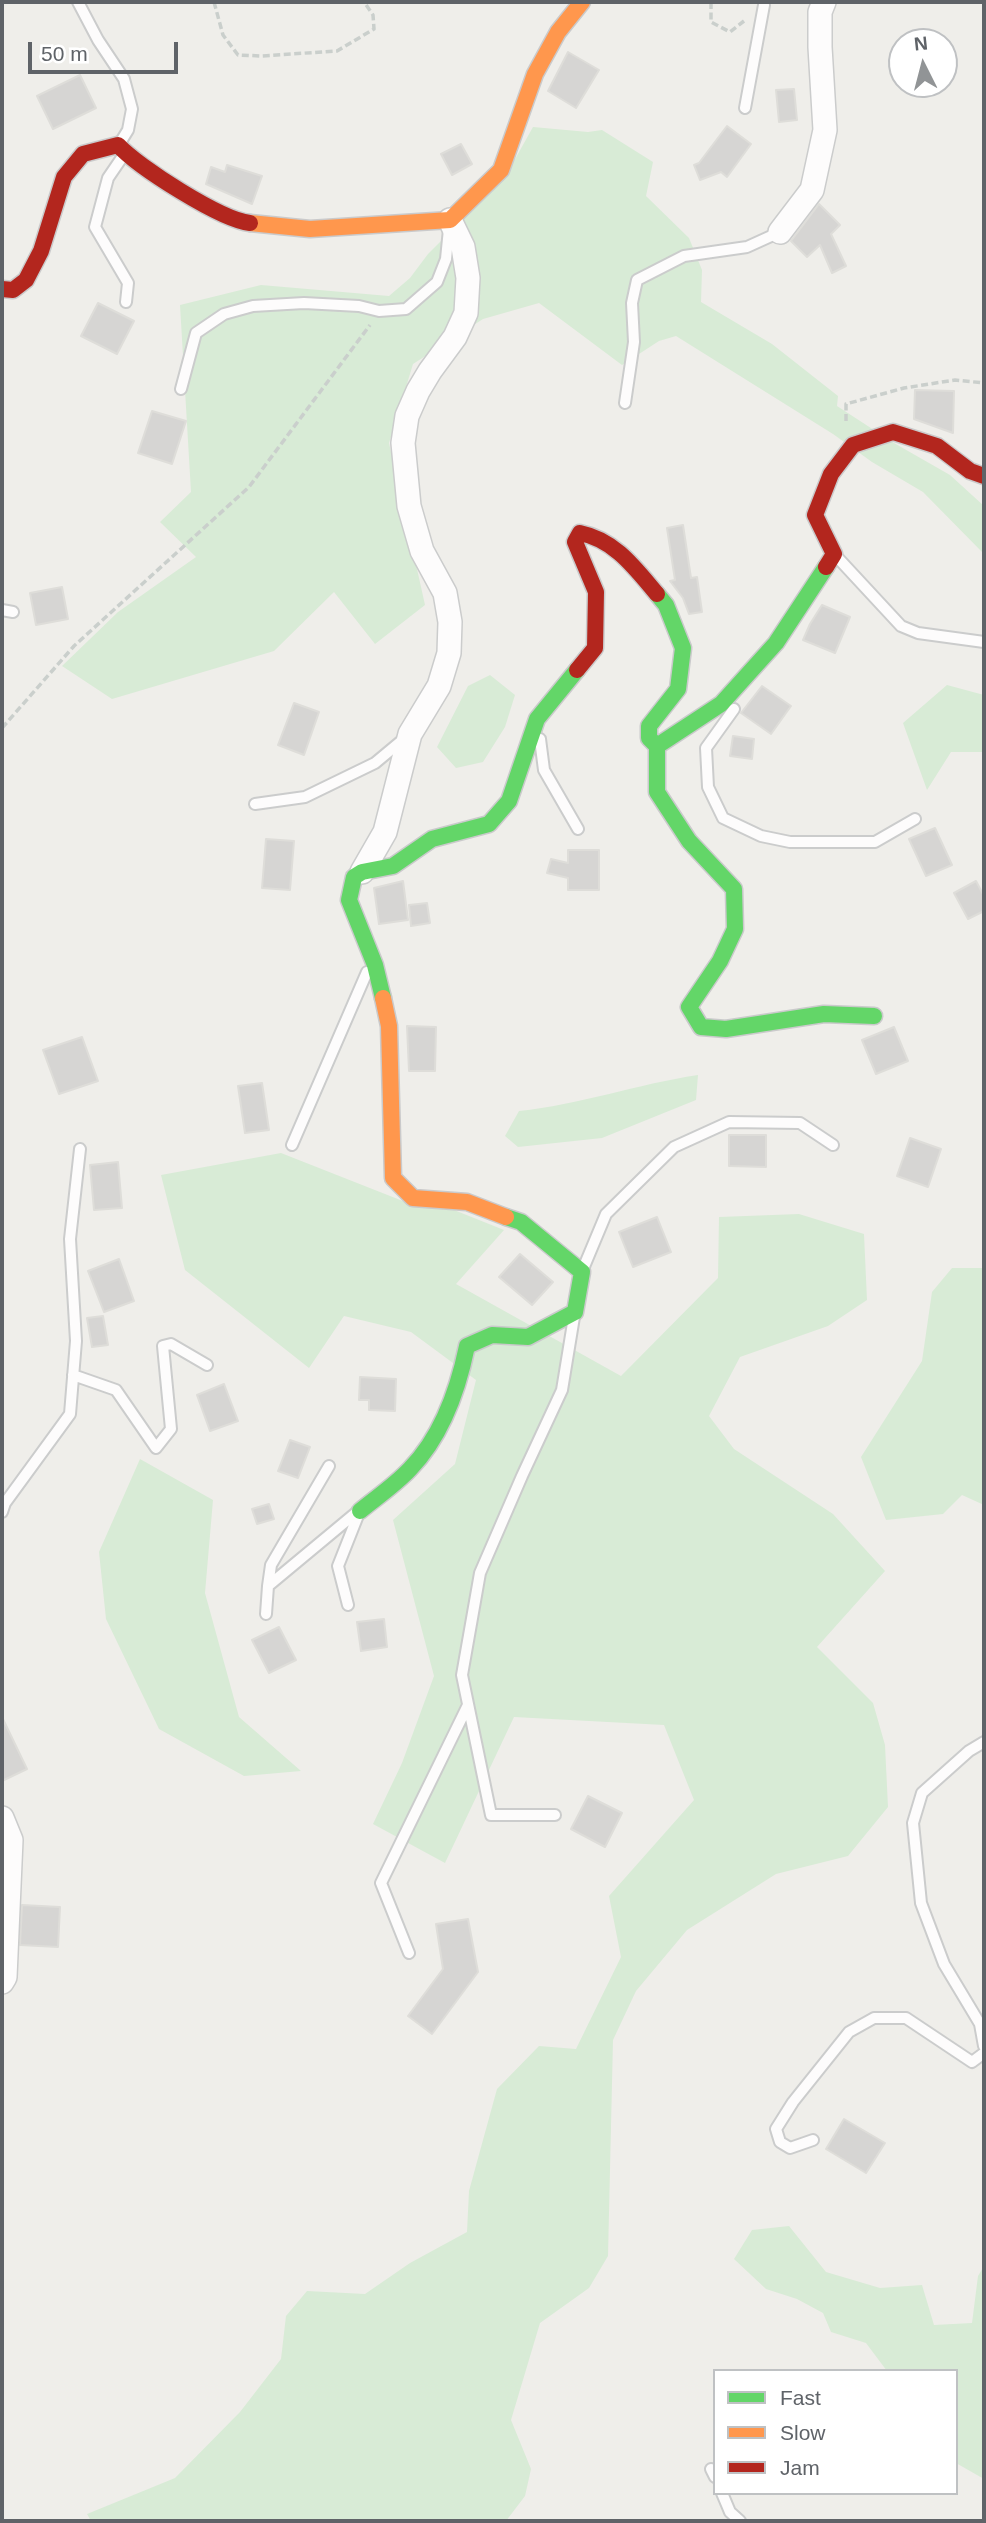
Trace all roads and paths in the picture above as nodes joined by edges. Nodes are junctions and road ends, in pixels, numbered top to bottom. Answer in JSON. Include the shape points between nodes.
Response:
{"nodes":[{"id":1,"x":78,"y":2,"type":"edge"},
{"id":2,"x":214,"y":2,"type":"edge"},
{"id":3,"x":364,"y":2,"type":"edge"},
{"id":4,"x":582,"y":2,"type":"edge"},
{"id":5,"x":711,"y":2,"type":"edge"},
{"id":6,"x":824,"y":2,"type":"edge"},
{"id":7,"x":764,"y":5,"type":"joint"},
{"id":8,"x":745,"y":108,"type":"dead end"},
{"id":9,"x":122,"y":149,"type":"junction"},
{"id":10,"x":450,"y":220,"type":"junction"},
{"id":11,"x":780,"y":232,"type":"joint"},
{"id":12,"x":2,"y":289,"type":"edge"},
{"id":13,"x":125,"y":302,"type":"dead end"},
{"id":14,"x":379,"y":311,"type":"junction"},
{"id":15,"x":984,"y":383,"type":"edge"},
{"id":16,"x":181,"y":389,"type":"dead end"},
{"id":17,"x":625,"y":402,"type":"dead end"},
{"id":18,"x":845,"y":455,"type":"junction"},
{"id":19,"x":984,"y":476,"type":"edge"},
{"id":20,"x":834,"y":554,"type":"junction"},
{"id":21,"x":776,"y":642,"type":"junction"},
{"id":22,"x":984,"y":642,"type":"edge"},
{"id":23,"x":746,"y":694,"type":"dead end"},
{"id":24,"x":737,"y":705,"type":"dead end"},
{"id":25,"x":537,"y":719,"type":"junction"},
{"id":26,"x":2,"y":728,"type":"edge"},
{"id":27,"x":410,"y":734,"type":"junction"},
{"id":28,"x":657,"y":746,"type":"junction"},
{"id":29,"x":255,"y":804,"type":"dead end"},
{"id":30,"x":915,"y":819,"type":"dead end"},
{"id":31,"x":578,"y":829,"type":"dead end"},
{"id":32,"x":362,"y":872,"type":"junction"},
{"id":33,"x":373,"y":960,"type":"junction"},
{"id":34,"x":874,"y":1016,"type":"dead end"},
{"id":35,"x":292,"y":1145,"type":"dead end"},
{"id":36,"x":833,"y":1145,"type":"dead end"},
{"id":37,"x":80,"y":1149,"type":"dead end"},
{"id":38,"x":582,"y":1272,"type":"junction"},
{"id":39,"x":575,"y":1312,"type":"junction"},
{"id":40,"x":207,"y":1365,"type":"dead end"},
{"id":41,"x":73,"y":1375,"type":"junction"},
{"id":42,"x":328,"y":1466,"type":"dead end"},
{"id":43,"x":2,"y":1511,"type":"edge"},
{"id":44,"x":360,"y":1511,"type":"junction"},
{"id":45,"x":268,"y":1586,"type":"junction"},
{"id":46,"x":348,"y":1605,"type":"dead end"},
{"id":47,"x":266,"y":1614,"type":"dead end"},
{"id":48,"x":468,"y":1705,"type":"junction"},
{"id":49,"x":984,"y":1742,"type":"edge"},
{"id":50,"x":555,"y":1815,"type":"dead end"},
{"id":51,"x":2,"y":1818,"type":"edge"},
{"id":52,"x":409,"y":1953,"type":"dead end"},
{"id":53,"x":3,"y":1981,"type":"edge"},
{"id":54,"x":984,"y":2046,"type":"edge"},
{"id":55,"x":984,"y":2053,"type":"edge"},
{"id":56,"x":813,"y":2140,"type":"dead end"},
{"id":57,"x":723,"y":2495,"type":"edge"},
{"id":58,"x":740,"y":2521,"type":"edge"}],
"edges":[{"from":1,"to":9,"type":"lane","via":[[124,79],[132,109]]},
{"from":2,"to":3,"type":"path","via":[[223,35],[238,55],[261,56],[337,51],[354,43],[374,29],[373,15]]},
{"from":4,"to":10,"type":"street","via":[[558,32],[535,74],[501,170]]},
{"from":5,"to":7,"type":"path","via":[[710,22],[730,32]]},
{"from":6,"to":11,"type":"street","via":[[820,47],[825,130],[812,190]]},
{"from":7,"to":8,"type":"lane"},
{"from":9,"to":10,"type":"street","via":[[202,203],[244,222],[310,229]]},
{"from":9,"to":12,"type":"street","via":[[83,155],[64,177],[41,251],[26,280],[13,290]]},
{"from":9,"to":13,"type":"lane","via":[[108,178],[95,227],[128,283]]},
{"from":10,"to":14,"type":"lane","via":[[438,282],[406,309]]},
{"from":10,"to":27,"type":"street","via":[[463,247],[468,278],[466,313],[418,391],[407,416],[404,443],[409,506],[422,551],[445,593],[449,653],[439,686]]},
{"from":11,"to":17,"type":"lane","via":[[747,247],[684,256],[637,280]]},
{"from":14,"to":16,"type":"lane","via":[[304,303],[253,306],[224,314],[196,333]]},
{"from":14,"to":26,"type":"path","via":[[249,487],[74,646]]},
{"from":15,"to":18,"type":"path","via":[[955,380],[846,404]]},
{"from":18,"to":19,"type":"street","via":[[853,445],[893,432],[936,446]]},
{"from":18,"to":20,"type":"street","via":[[831,474],[815,515]]},
{"from":20,"to":21,"type":"street"},
{"from":20,"to":22,"type":"lane","via":[[901,626],[918,633]]},
{"from":21,"to":23,"type":"lane"},
{"from":21,"to":28,"type":"street","via":[[721,704]]},
{"from":24,"to":30,"type":"lane","via":[[706,748],[708,787],[723,818],[761,836],[790,842],[875,842]]},
{"from":25,"to":28,"type":"street","via":[[595,648],[596,592],[575,542],[580,533],[598,537],[632,564],[666,605],[683,648],[678,689],[649,726],[649,738]]},
{"from":25,"to":31,"type":"lane","via":[[544,770]]},
{"from":25,"to":32,"type":"street","via":[[509,801],[489,824],[432,839],[393,866]]},
{"from":27,"to":29,"type":"lane","via":[[375,763],[305,797]]},
{"from":27,"to":32,"type":"street","via":[[385,832]]},
{"from":28,"to":34,"type":"street","via":[[657,792],[689,841],[734,888],[735,929],[689,1007],[701,1027],[726,1029],[824,1014]]},
{"from":32,"to":33,"type":"street","via":[[354,877],[349,900]]},
{"from":33,"to":35,"type":"lane"},
{"from":33,"to":38,"type":"street","via":[[389,1026],[393,1178],[413,1198],[467,1202],[521,1223]]},
{"from":36,"to":38,"type":"lane","via":[[800,1123],[729,1122],[674,1147],[606,1214]]},
{"from":37,"to":41,"type":"lane","via":[[71,1239]]},
{"from":38,"to":39,"type":"street"},
{"from":39,"to":44,"type":"street","via":[[528,1337],[492,1335],[467,1346],[463,1372],[441,1425],[412,1468]]},
{"from":39,"to":48,"type":"lane","via":[[562,1391],[480,1573],[462,1675]]},
{"from":40,"to":41,"type":"lane","via":[[171,1344],[163,1346],[171,1429],[156,1448],[116,1390]]},
{"from":41,"to":43,"type":"lane","via":[[70,1414]]},
{"from":42,"to":45,"type":"lane","via":[[271,1565]]},
{"from":44,"to":45,"type":"lane"},
{"from":44,"to":46,"type":"lane","via":[[338,1566]]},
{"from":45,"to":47,"type":"lane"},
{"from":48,"to":50,"type":"lane","via":[[491,1815]]},
{"from":48,"to":52,"type":"lane","via":[[382,1883]]},
{"from":49,"to":54,"type":"lane","via":[[922,1793],[913,1822],[921,1903],[944,1964],[980,2024]]},
{"from":51,"to":53,"type":"street","via":[[11,1840]]},
{"from":55,"to":56,"type":"lane","via":[[972,2062],[906,2018],[874,2018],[849,2032],[776,2129],[780,2143],[790,2148]]},
{"from":57,"to":58,"type":"lane"}]}
